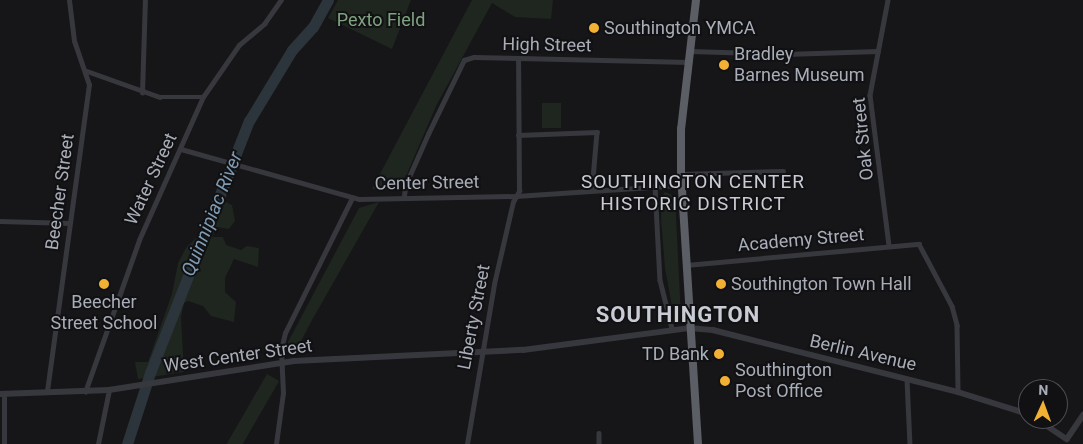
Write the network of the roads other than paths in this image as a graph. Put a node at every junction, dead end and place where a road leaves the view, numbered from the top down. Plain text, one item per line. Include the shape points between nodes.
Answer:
1 (69, 0) edge
2 (145, 0) edge
3 (281, 0) edge
4 (696, 0) edge
5 (888, 0) edge
6 (690, 51) junction
7 (878, 51) junction
8 (518, 59) junction
9 (689, 62) junction
10 (87, 71) junction
11 (142, 93) junction
12 (203, 97) junction
13 (518, 135) junction
14 (181, 149) junction
15 (783, 171) dead end
16 (681, 174) junction
17 (681, 185) junction
18 (655, 186) junction
19 (592, 190) junction
20 (404, 196) junction
21 (516, 196) junction
22 (352, 198) junction
23 (0, 221) edge
24 (69, 223) junction
25 (889, 246) junction
26 (686, 265) junction
27 (672, 328) junction
28 (689, 328) junction
29 (480, 352) junction
30 (282, 362) junction
31 (907, 379) junction
32 (108, 390) junction
33 (47, 391) junction
34 (85, 392) junction
35 (958, 392) junction
36 (2, 394) edge
37 (1018, 411) edge
38 (1083, 415) edge
39 (1052, 429) edge
40 (599, 433) dead end
41 (1069, 441) edge
42 (4, 444) edge
43 (98, 444) edge
44 (276, 444) edge
45 (467, 444) edge
46 (600, 444) edge
47 (698, 444) edge
48 (910, 444) edge

1 - 10 street, Beecher Street via 74,41
2 - 11 street
3 - 12 street, Water Street via 264,24 240,45
4 - 6 highway
5 - 7 street, Oak Street
6 - 7 street via 785,54
6 - 9 highway
7 - 25 street, Oak Street via 870,95
8 - 9 street, High Street
8 - 13 street, Liberty Street
8 - 20 street, High Street via 474,57 464,60 405,186
9 - 16 highway via 681,129
10 - 11 street
10 - 24 street, Beecher Street via 89,85
11 - 12 street via 160,97
12 - 14 street, Water Street
13 - 19 street via 597,132
13 - 21 street, Liberty Street via 519,191
14 - 22 street, Center Street
14 - 34 street, Water Street via 139,240
15 - 16 street
16 - 17 highway
17 - 18 street, Center Street
17 - 26 highway
18 - 19 street, Center Street
18 - 27 street via 660,280
19 - 21 street, Center Street
20 - 21 street, Center Street
20 - 22 street, Center Street
21 - 29 street, Liberty Street
22 - 30 street via 284,333
23 - 24 street
24 - 33 street, Beecher Street
25 - 26 street, Academy Street
25 - 35 street, Academy Street via 919,244 952,306 957,325
26 - 28 highway
27 - 28 street, Berlin Avenue
27 - 29 street, West Center Street via 548,347
28 - 31 street, Berlin Avenue via 713,330
28 - 47 highway
29 - 30 street, West Center Street
29 - 45 street, Liberty Street
30 - 32 street, West Center Street
30 - 44 street via 283,393
31 - 35 street, Berlin Avenue
31 - 48 street
32 - 34 street, West Center Street
32 - 43 street
33 - 34 street, West Center Street
33 - 36 street, West Center Street
35 - 37 street, Berlin Avenue
36 - 42 street
38 - 41 street
39 - 41 street
40 - 46 street

